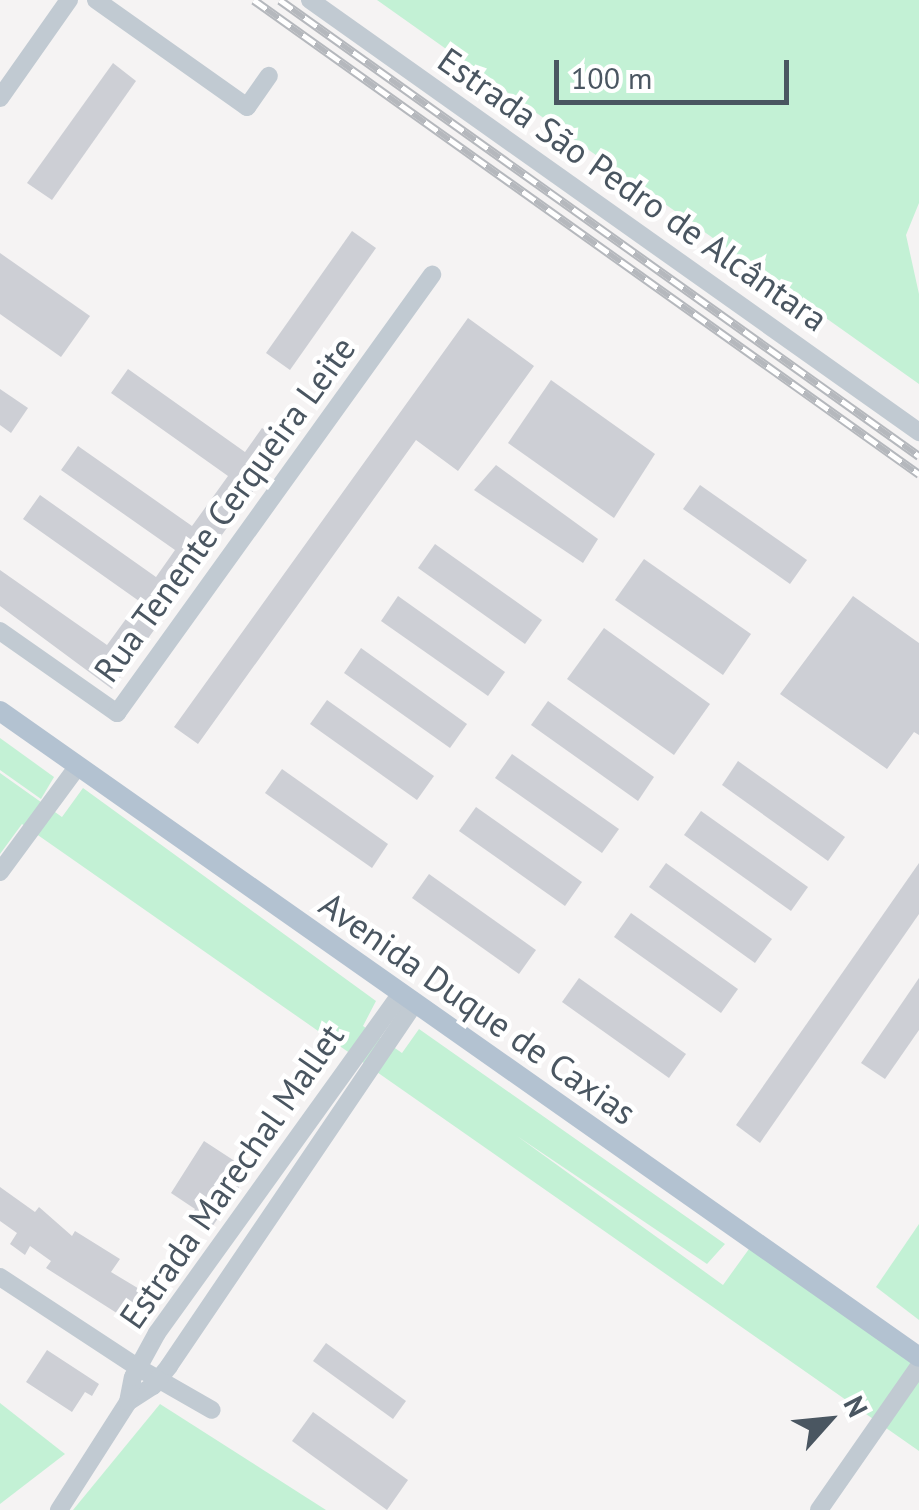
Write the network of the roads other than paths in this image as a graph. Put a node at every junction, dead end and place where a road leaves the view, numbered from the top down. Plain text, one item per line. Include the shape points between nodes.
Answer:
1 (69, 0) edge
2 (96, 0) edge
3 (310, 0) edge
4 (268, 76) dead end
5 (0, 98) edge
6 (432, 275) dead end
7 (919, 432) edge
8 (0, 631) edge
9 (0, 711) edge
10 (78, 766) junction
11 (0, 872) edge
12 (408, 998) junction
13 (250, 1204) junction
14 (269, 1219) junction
15 (0, 1277) edge
16 (919, 1357) edge
17 (919, 1366) edge
18 (137, 1367) junction
19 (158, 1380) junction
20 (128, 1402) junction
21 (212, 1410) dead end
22 (59, 1510) edge
23 (819, 1510) edge

1 - 5 street
2 - 4 street via 248,106
3 - 7 street, Estrada São Pedro de Alcântara
6 - 8 street, Rua Tenente Cerqueira Leite via 117,713
9 - 10 main road, Avenida Duque de Caxias
10 - 11 street
10 - 12 main road, Avenida Duque de Caxias
12 - 13 street, Estrada Marechal Mallet
12 - 14 street, Estrada Marechal Mallet
12 - 16 main road, Avenida Duque de Caxias
13 - 14 street
13 - 18 street, Estrada Marechal Mallet
14 - 19 street, Estrada Marechal Mallet
15 - 18 street
17 - 23 street
18 - 19 street
18 - 20 street, Estrada Marechal Mallet
19 - 20 street, Estrada Marechal Mallet
19 - 21 street
20 - 22 street, Estrada Marechal Mallet

